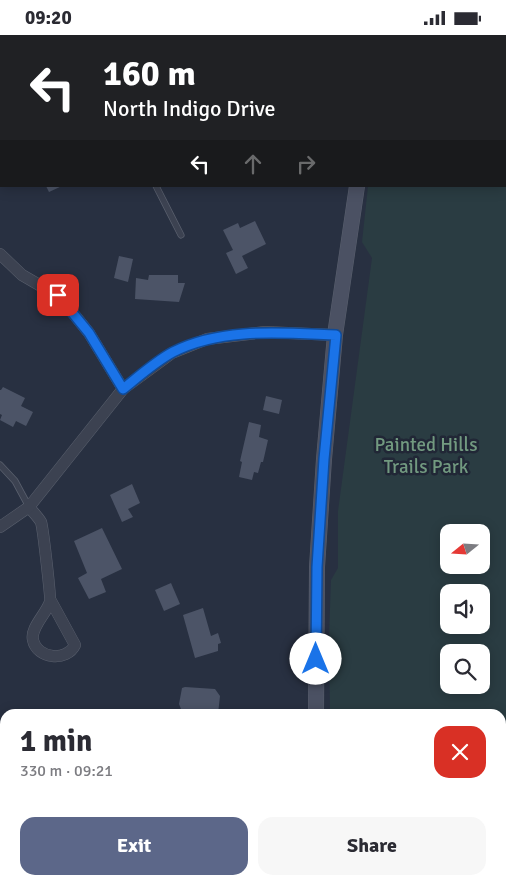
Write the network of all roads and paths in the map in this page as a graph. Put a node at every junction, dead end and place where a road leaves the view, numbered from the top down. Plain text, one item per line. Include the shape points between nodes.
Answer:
1 (157, 187) edge
2 (357, 187) edge
3 (181, 235) dead end
4 (0, 254) edge
5 (336, 335) junction
6 (123, 389) junction
7 (0, 465) edge
8 (29, 507) junction
9 (0, 527) edge
10 (51, 601) junction
11 (316, 709) edge

1 - 3 lane
2 - 5 main road
4 - 6 street via 22,275 60,297 89,333
5 - 6 street via 265,332 206,339 172,353
5 - 11 main road via 317,567
6 - 8 street
7 - 8 lane via 15,481
8 - 9 street
8 - 10 street via 41,523
10 - 10 street via 33,640 39,651 53,657 65,654 75,645

